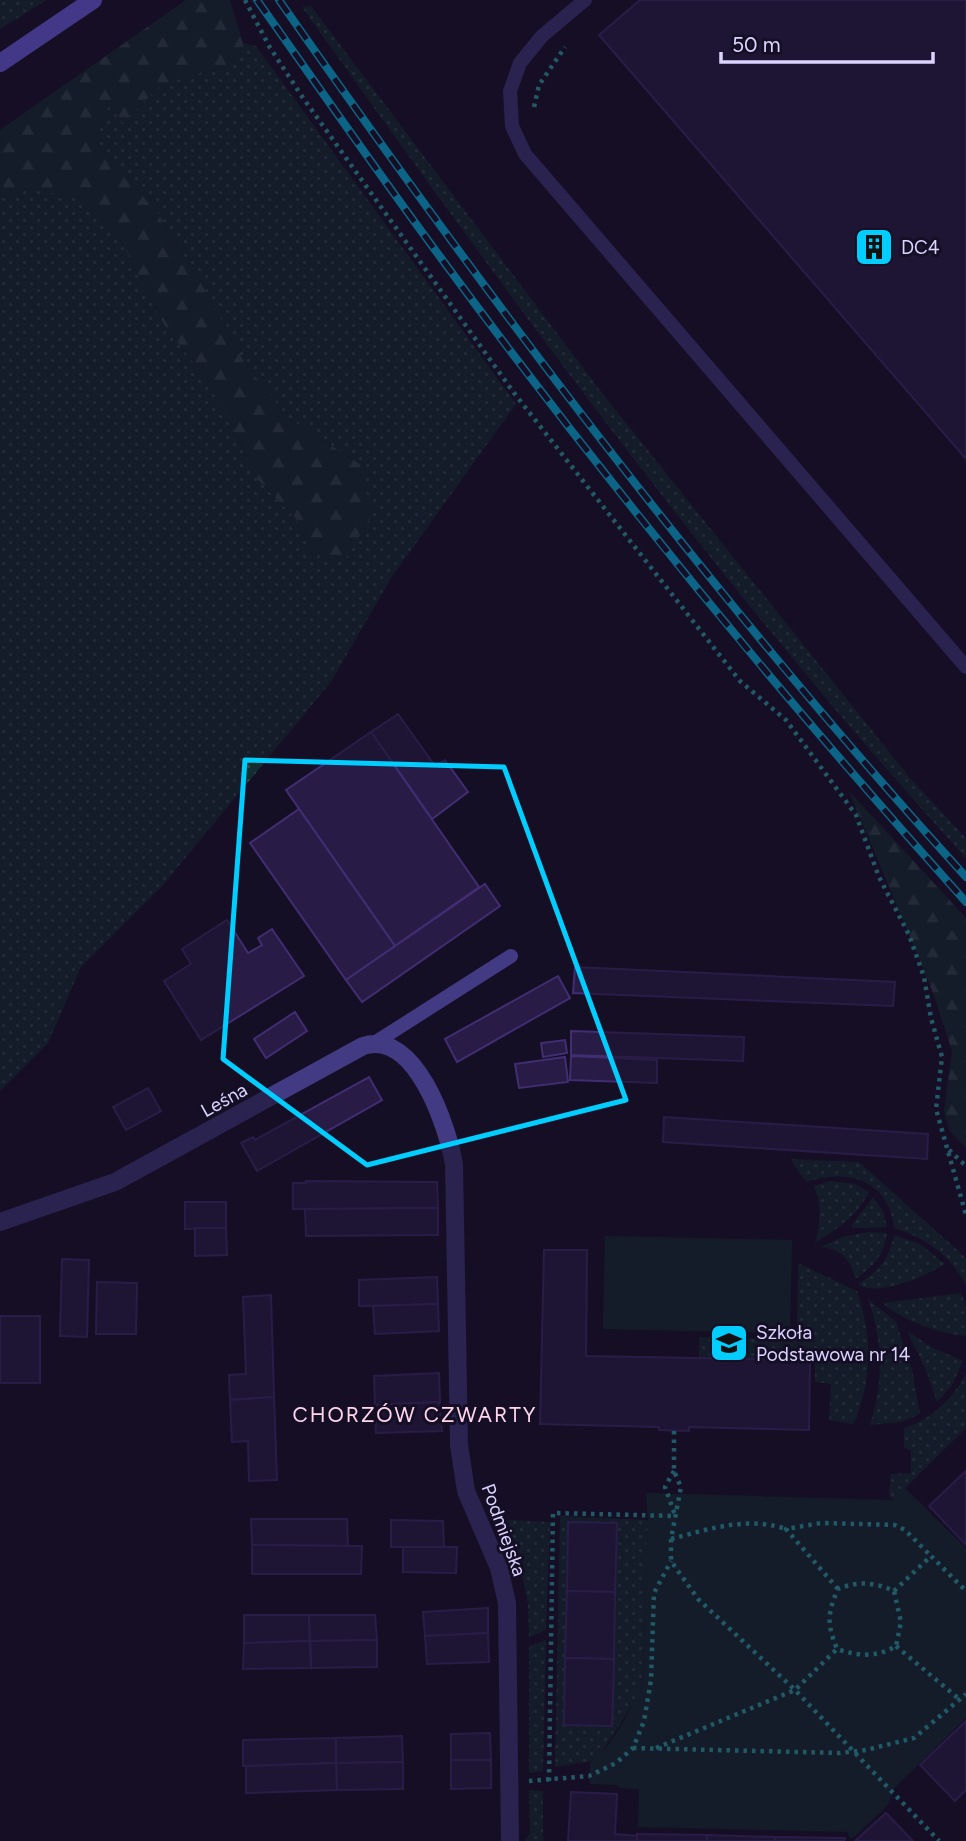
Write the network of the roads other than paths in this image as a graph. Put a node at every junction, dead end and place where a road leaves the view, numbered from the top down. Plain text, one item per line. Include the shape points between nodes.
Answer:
1 (93, 0) edge
2 (584, 0) edge
3 (0, 63) edge
4 (966, 667) edge
5 (511, 956) dead end
6 (376, 1042) junction
7 (0, 1222) edge
8 (510, 1841) edge

1 - 3 street
2 - 4 lane via 542,36 520,63 510,91 512,126 525,154
5 - 6 lane
6 - 7 street, Leśna via 115,1182
6 - 8 street, Podmiejska via 392,1046 421,1077 448,1134 454,1164 461,1469 499,1568 507,1603

